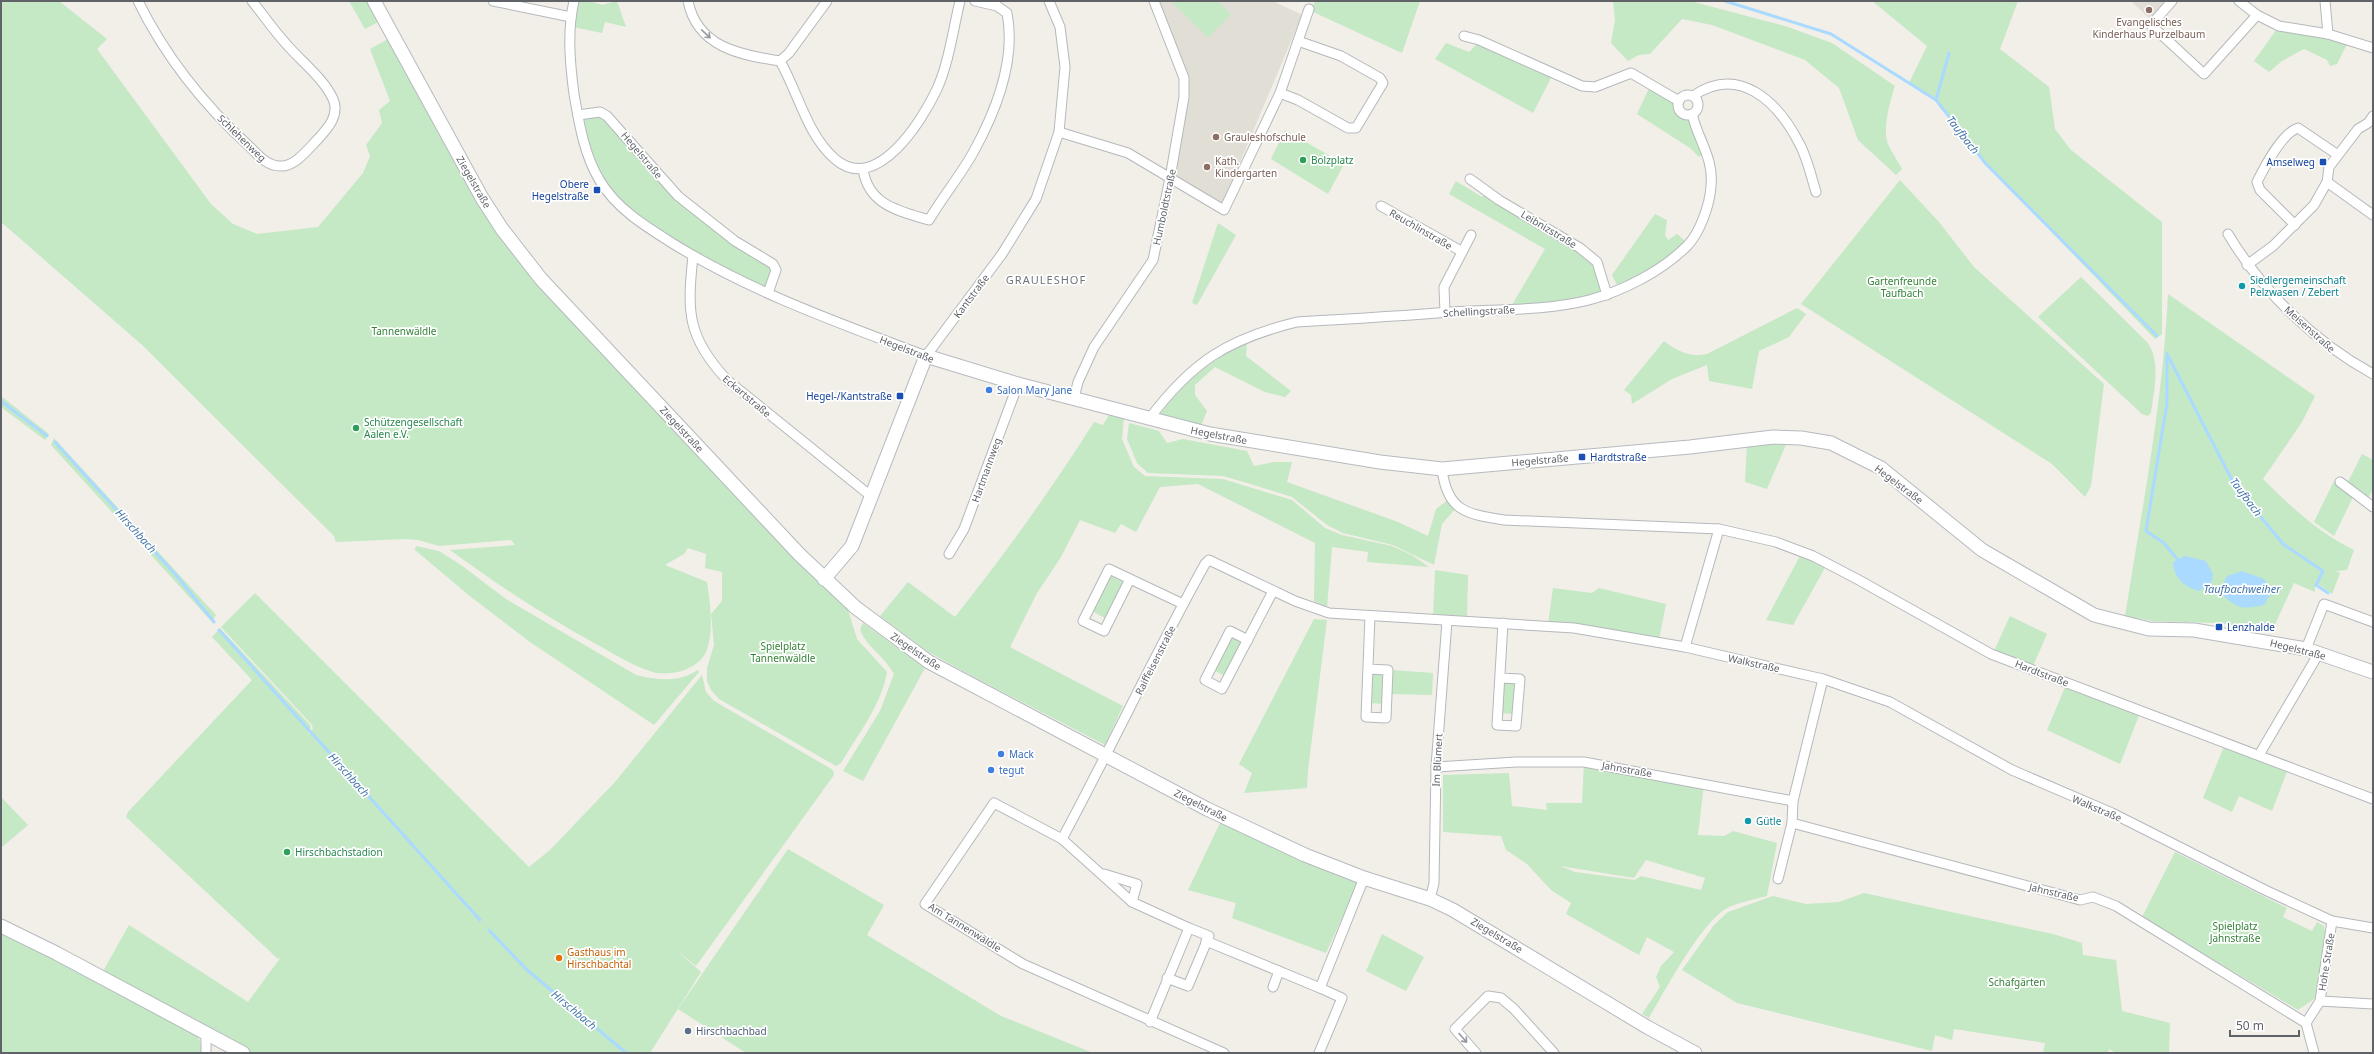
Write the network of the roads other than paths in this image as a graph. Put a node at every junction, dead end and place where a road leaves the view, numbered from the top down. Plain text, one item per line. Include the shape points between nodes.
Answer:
1 (138, 1) edge
2 (252, 1) edge
3 (374, 1) edge
4 (493, 1) edge
5 (574, 1) edge
6 (688, 1) edge
7 (827, 1) edge
8 (960, 1) edge
9 (975, 1) edge
10 (1049, 1) edge
11 (1154, 1) edge
12 (2172, 1) edge
13 (2239, 1) edge
14 (2325, 1) edge
15 (1309, 9) dead end
16 (2256, 15) junction
17 (571, 17) junction
18 (2328, 34) junction
19 (1464, 36) dead end
20 (1298, 41) junction
21 (2373, 48) edge
22 (780, 61) junction
23 (1280, 92) junction
24 (1693, 96) junction
25 (1679, 101) junction
26 (1692, 114) junction
27 (578, 115) junction
28 (2373, 116) edge
29 (1059, 132) junction
30 (2338, 155) junction
31 (863, 169) junction
32 (1170, 178) junction
33 (1470, 179) dead end
34 (2327, 182) junction
35 (1816, 192) dead end
36 (1381, 206) dead end
37 (2373, 215) edge
38 (2295, 225) junction
39 (2228, 234) dead end
40 (1471, 235) dead end
41 (1461, 251) junction
42 (693, 256) junction
43 (2246, 264) junction
44 (768, 293) junction
45 (1607, 295) junction
46 (1445, 313) junction
47 (926, 356) junction
48 (2373, 374) edge
49 (1018, 384) junction
50 (1074, 398) junction
51 (1149, 419) junction
52 (1442, 468) junction
53 (2340, 482) dead end
54 (872, 497) junction
55 (2373, 507) edge
56 (1719, 529) junction
57 (949, 554) dead end
58 (824, 579) junction
59 (1130, 579) junction
60 (1274, 591) junction
61 (1183, 604) junction
62 (1370, 616) junction
63 (1447, 621) junction
64 (2373, 622) edge
65 (1503, 623) junction
66 (1248, 640) junction
67 (1685, 648) junction
68 (2312, 651) junction
69 (1368, 669) junction
70 (2373, 672) edge
71 (1500, 678) junction
72 (1823, 679) junction
73 (2259, 755) junction
74 (1107, 756) junction
75 (1436, 767) junction
76 (2373, 799) edge
77 (1793, 801) junction
78 (1792, 823) junction
79 (1062, 839) junction
80 (1100, 873) junction
81 (1364, 878) junction
82 (1778, 879) dead end
83 (1430, 899) junction
84 (1132, 902) junction
85 (2332, 921) junction
86 (1, 926) edge
87 (1189, 928) junction
88 (2373, 928) edge
89 (1206, 942) junction
90 (1279, 971) junction
91 (1167, 978) junction
92 (1273, 987) dead end
93 (1320, 988) junction
94 (2320, 1001) junction
95 (2373, 1004) edge
96 (1150, 1022) junction
97 (2306, 1023) junction
98 (206, 1034) junction
99 (1687, 1052) edge
100 (206, 1053) edge
101 (243, 1053) edge
102 (1224, 1053) edge
103 (1319, 1053) edge
104 (1476, 1053) edge
105 (1554, 1053) edge
106 (2314, 1053) edge

1 - 2 street, Schlehenweg via 188,79 226,126 267,163 280,166 298,160 329,128 335,113 333,100 326,88
3 - 58 street, Ziegelstraße via 478,191 502,229 541,279
4 - 17 street
5 - 17 street, Hegelstraße
6 -> 22 street via 690,15 705,35 728,49
7 - 22 street via 789,53
8 - 31 street via 947,59 937,88 919,122 897,149 876,165
9 - 31 street via 997,6 1007,13 1007,53 1002,86 974,151 929,220 898,211 878,199 865,182
10 - 29 street, Kantstraße via 1060,27 1066,67
11 - 32 street, Humboldtstraße via 1184,78 1184,97
12 - 16 street via 2151,25 2204,74
13 - 16 street
14 - 18 street
15 - 20 street
16 - 18 street via 2279,26
17 - 27 street, Hegelstraße via 573,84
18 - 21 street
19 - 25 street via 1479,40 1582,86 1596,87 1631,73
20 - 23 street
20 - 23 street via 1341,56 1380,78 1382,83 1356,128 1348,128
22 - 31 street via 822,144 835,160 851,168
23 - 32 street via 1224,210
24 - 25 street via 1687,95
24 - 26 street, Schellingstraße via 1698,105
24 - 35 street via 1716,84 1741,85 1763,97 1785,118 1800,144
25 - 26 street via 1678,107 1682,113
26 - 45 street, Schellingstraße via 1710,159 1712,185 1706,212 1688,246 1660,268
27 - 42 street, Hegelstraße via 585,147 599,180 619,205 642,224
27 - 44 street, Hegelstraße via 600,112 607,116 678,196 734,241 773,264 776,270
28 - 30 street via 2368,123 2358,129
29 - 32 street via 1128,153
29 - 47 street, Kantstraße via 1036,199 1002,254
30 - 34 street via 2329,167
30 - 38 street via 2298,128 2288,133 2263,171 2257,182 2260,190
32 - 50 street, Humboldtstraße via 1153,260 1094,347 1078,382
33 - 45 street, Leibnizstraße via 1499,200 1580,248 1597,262
34 - 37 street
34 - 38 street via 2314,204
36 - 41 street, Reuchlinstraße
38 - 43 street via 2273,246
39 - 43 street, Meisenstraße
40 - 41 street, Reuchlinstraße
41 - 46 street, Reuchlinstraße via 1444,287
42 - 44 street, Hegelstraße
42 - 54 street, Eckartstraße via 689,299 692,319 710,362 727,380
43 - 48 street, Meisenstraße via 2292,314 2326,344 2342,357
44 - 47 street, Hegelstraße
45 - 46 street, Schellingstraße via 1521,309
46 - 51 street, Schellingstraße via 1297,322 1250,335 1221,350 1190,373 1167,395
47 - 49 street, Hegelstraße
47 - 54 street, Kantstraße
49 - 50 street, Hegelstraße
49 - 57 street, Hartmannweg via 964,529
50 - 51 street, Hegelstraße
51 - 52 street, Hegelstraße via 1210,434 1380,462
52 - 56 street, Hardtstraße via 1444,487 1450,499 1464,510 1483,517
52 - 68 street, Hegelstraße via 1690,448 1774,437 1831,443 1881,468 1982,550 2094,615 2149,630 2194,630
53 - 55 street
54 - 58 street, Kantstraße via 852,546
56 - 67 street
56 - 73 street, Hardtstraße via 1776,542 1813,556 1991,654
58 - 74 street, Ziegelstraße via 855,607 929,662
59 - 59 street via 1104,631 1083,621 1109,569
59 - 61 street
60 - 61 street, Raiffeisenstraße via 1209,560
60 - 62 street via 1329,613
60 - 66 street
61 - 74 street, Raiffeisenstraße
62 - 63 street
62 - 69 street
63 - 65 street
63 - 75 street, Im Blümert
64 - 68 street via 2324,604
65 - 67 street, Walkstraße via 1557,626
65 - 71 street
66 - 66 street via 1230,631 1205,680 1222,689
67 - 72 street, Walkstraße
68 - 70 street, Hegelstraße
68 - 73 street
69 - 69 street via 1366,717 1386,718 1388,670
71 - 71 street via 1520,679 1516,726 1497,725
72 - 77 street
72 - 85 street, Walkstraße via 1890,702 2012,770 2112,813
73 - 76 street, Hardtstraße
74 - 79 street
74 - 81 street, Ziegelstraße via 1263,836
75 - 77 street, Jahnstraße via 1516,762 1584,762
75 - 83 street, Im Blümert via 1434,883
77 - 78 street
78 - 82 street
78 - 97 street, Jahnstraße via 2080,900 2093,897 2099,899 2139,918
79 - 80 street
79 - 96 street, Am Tannenwäldle via 994,804 925,904 1023,964
80 - 84 street
80 - 84 street via 1137,884
81 - 83 street, Ziegelstraße
81 - 93 street
83 - 99 street, Ziegelstraße via 1501,937
84 - 87 street
85 - 88 street, Walkstraße
85 - 94 street, Hohe Straße
86 - 98 street
87 - 89 street via 1209,936
87 - 91 street
89 - 90 street
89 - 91 street via 1188,986
90 - 92 street
90 - 93 street
91 - 96 street
93 - 103 street via 1342,998
94 - 95 street
94 - 97 street, Hohe Straße
96 - 102 street, Am Tannenwäldle
97 - 106 street
98 - 100 street
98 - 101 street
105 -> 104 street via 1514,1009 1501,998 1488,996 1455,1028

